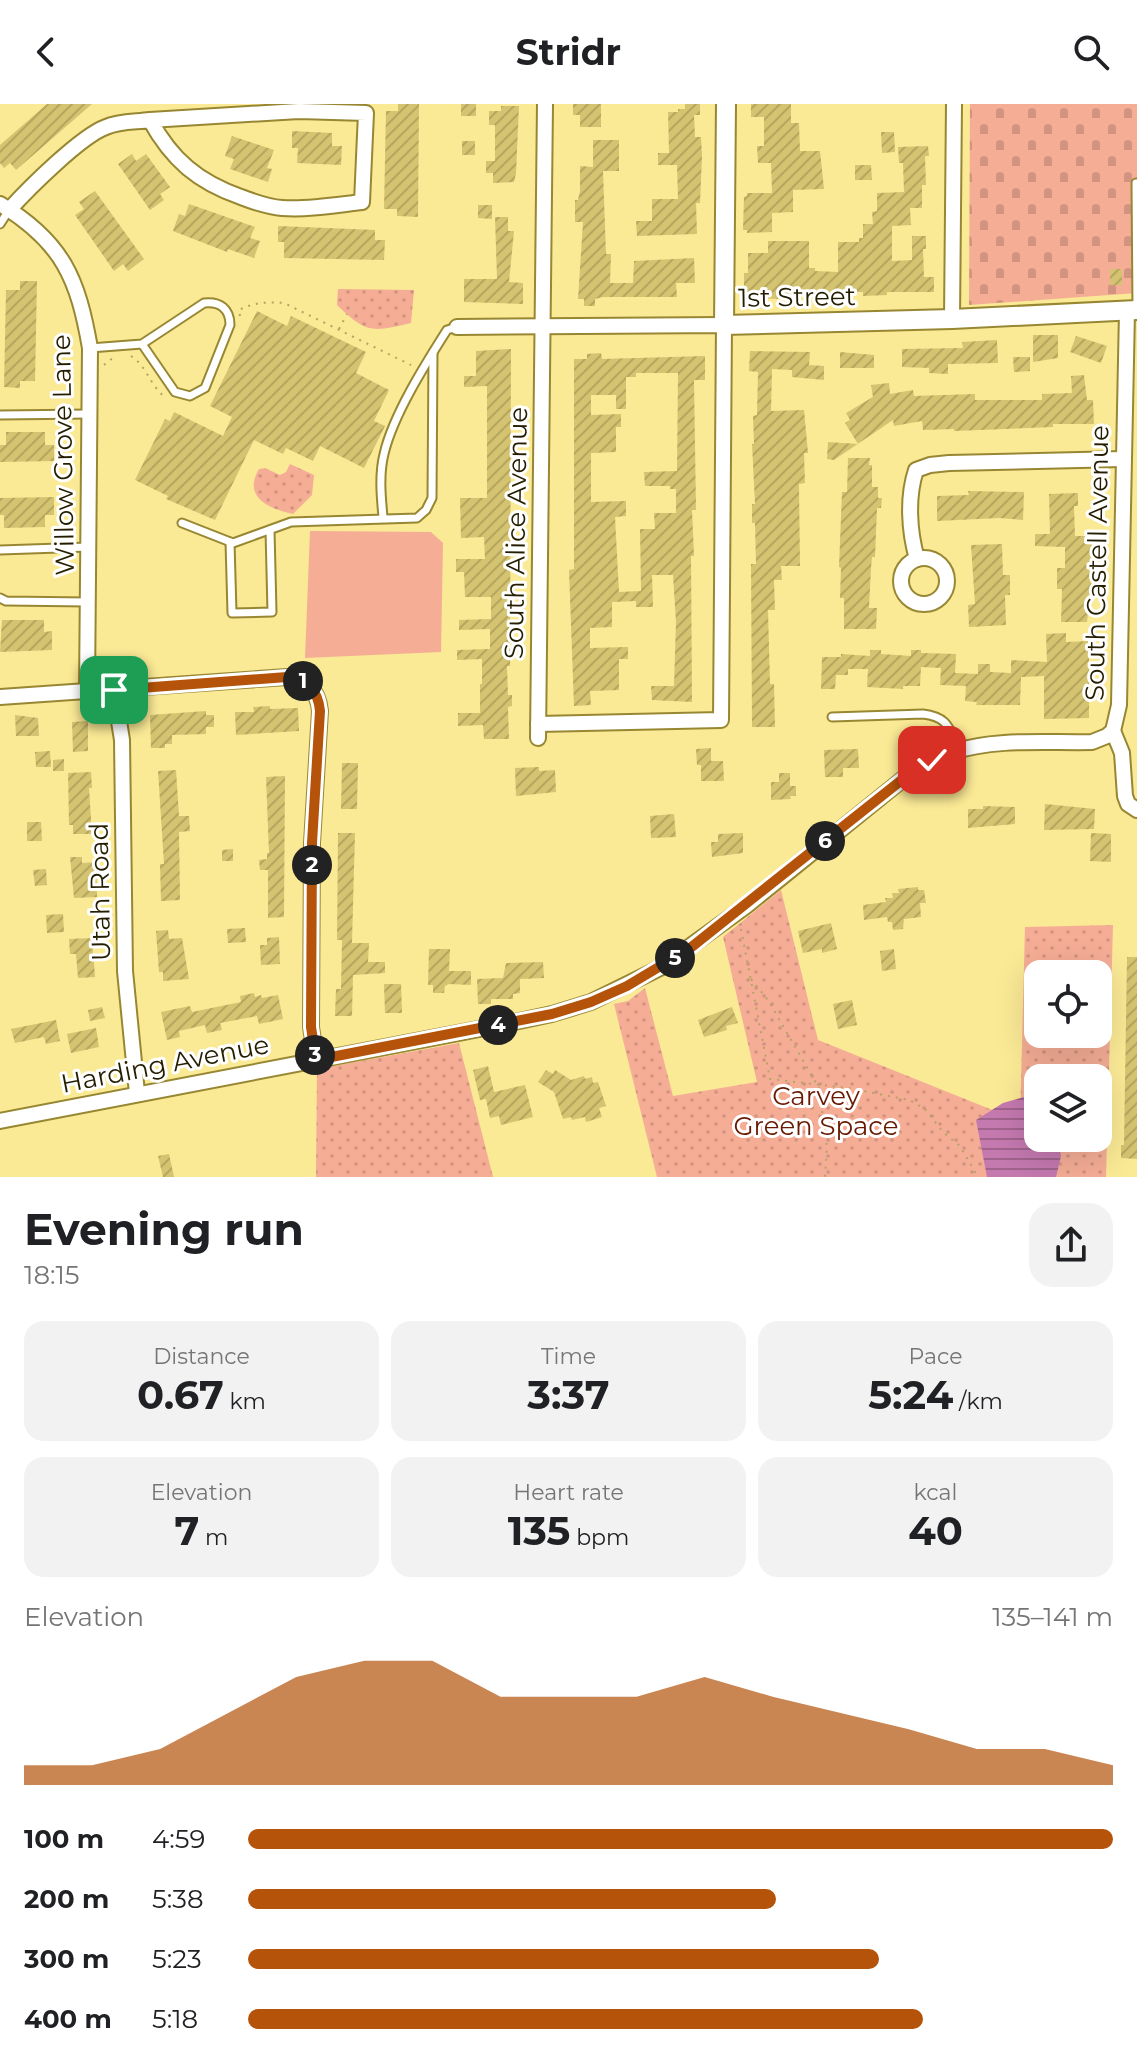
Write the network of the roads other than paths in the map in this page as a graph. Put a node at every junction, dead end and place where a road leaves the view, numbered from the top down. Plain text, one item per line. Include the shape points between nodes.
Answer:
1 (545, 104) edge
2 (726, 104) edge
3 (954, 104) edge
4 (150, 120) junction
5 (1136, 183) edge
6 (5, 207) edge
7 (0, 224) edge
8 (1133, 311) edge
9 (952, 319) junction
10 (724, 325) junction
11 (457, 327) joint
12 (542, 328) junction
13 (142, 344) junction
14 (90, 348) junction
15 (433, 353) junction
16 (90, 414) junction
17 (0, 415) edge
18 (1123, 459) junction
19 (1130, 480) edge
20 (383, 517) junction
21 (182, 523) dead end
22 (270, 530) junction
23 (230, 542) junction
24 (89, 547) junction
25 (0, 550) edge
26 (917, 559) dead end
27 (0, 598) edge
28 (88, 602) junction
29 (1120, 644) junction
30 (1137, 644) edge
31 (87, 690) junction
32 (114, 690) junction
33 (0, 697) edge
34 (832, 717) dead end
35 (1113, 731) junction
36 (960, 750) junction
37 (1135, 809) edge
38 (316, 1060) junction
39 (137, 1093) junction
40 (0, 1121) edge

1 - 12 street, South Alice Avenue
2 - 10 street
3 - 9 street
4 - 4 street via 299,111 366,113 362,202 286,209 230,194 192,174
4 - 6 street via 108,125 93,133
5 - 8 lane
6 - 7 lane
6 - 14 street, Willow Grove Lane via 41,234 59,256 82,303
8 - 9 street, 1st Street
8 - 18 street, South Castell Avenue
9 - 10 street, 1st Street
10 - 12 street, 1st Street
10 - 12 street, South Alice Avenue via 721,720 538,731
11 - 12 street, 1st Street
11 - 15 lane via 447,330
13 - 13 lane via 204,303 224,307 230,315 205,388 190,396 175,392
13 - 14 lane
14 - 16 street, Willow Grove Lane
15 - 20 lane via 384,454
15 - 20 lane via 432,498 417,518
16 - 17 lane
16 - 24 street, Willow Grove Lane
18 - 19 street, South Castell Avenue
18 - 26 street via 949,463 916,470 911,537
19 - 29 street, South Castell Avenue
20 - 22 lane via 291,522
21 - 23 lane
22 - 23 lane
22 - 23 lane via 272,612 232,613
24 - 25 lane
24 - 28 street, Willow Grove Lane
27 - 28 lane
28 - 31 street, Willow Grove Lane
29 - 30 street
29 - 35 street, South Castell Avenue
31 - 32 street
31 - 33 street
32 - 38 street via 287,677 303,680 315,691 320,711 312,843 311,1027
32 - 39 street, Utah Road via 122,740 125,971
34 - 36 lane via 938,716
35 - 36 street, Harding Avenue via 1092,742
35 - 37 street, South Castell Avenue via 1122,753 1125,796
36 - 38 street, Harding Avenue via 908,775 660,968 591,1002
38 - 39 street, Harding Avenue
39 - 40 street, Harding Avenue

